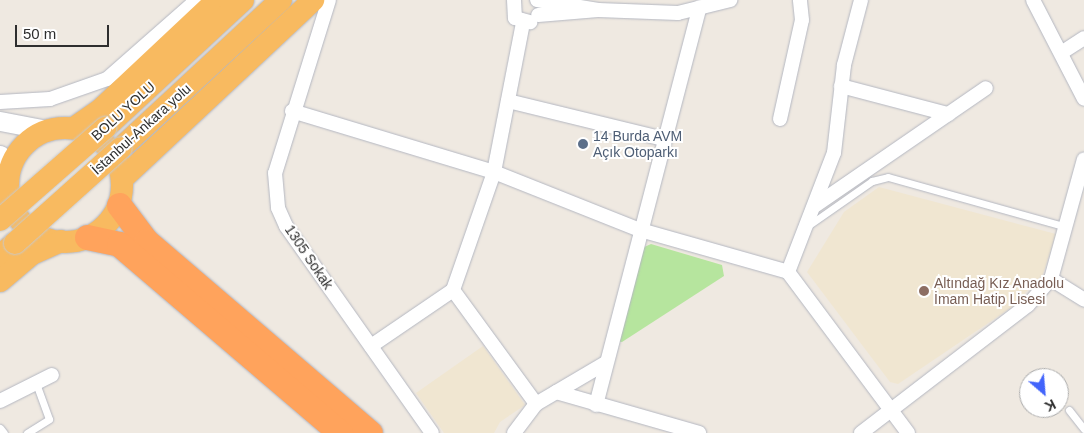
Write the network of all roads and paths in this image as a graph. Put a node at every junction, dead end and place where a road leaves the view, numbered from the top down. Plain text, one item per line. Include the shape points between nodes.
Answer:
1 (198, 0) edge
2 (217, 0) edge
3 (243, 0) edge
4 (281, 0) edge
5 (313, 0) edge
6 (329, 0) edge
7 (537, 0) edge
8 (730, 0) edge
9 (800, 0) edge
10 (861, 0) edge
11 (1033, 0) edge
12 (509, 3) edge
13 (700, 7) junction
14 (598, 10) junction
15 (538, 16) junction
16 (523, 23) junction
17 (1084, 38) edge
18 (1061, 53) junction
19 (842, 86) junction
20 (986, 88) dead end
21 (1084, 99) edge
22 (508, 101) junction
23 (0, 102) edge
24 (292, 111) junction
25 (948, 114) junction
26 (780, 119) dead end
27 (0, 121) edge
28 (74, 128) junction
29 (48, 130) junction
30 (664, 139) junction
31 (1084, 159) edge
32 (494, 172) junction
33 (4, 176) edge
34 (122, 180) junction
35 (119, 204) junction
36 (816, 205) junction
37 (0, 220) edge
38 (808, 225) junction
39 (1067, 227) junction
40 (640, 230) junction
41 (87, 237) junction
42 (61, 241) junction
43 (7, 249) edge
44 (788, 272) junction
45 (1051, 279) junction
46 (0, 281) edge
47 (453, 290) junction
48 (1084, 300) edge
49 (371, 346) junction
50 (604, 364) junction
51 (52, 375) dead end
52 (36, 383) junction
53 (556, 392) junction
54 (0, 401) edge
55 (536, 404) junction
56 (596, 405) junction
57 (892, 409) junction
58 (1069, 410) dead end
59 (0, 428) edge
60 (1084, 428) edge
61 (4, 433) edge
62 (27, 433) edge
63 (340, 433) edge
64 (370, 433) edge
65 (432, 433) edge
66 (514, 433) edge
67 (698, 433) edge
68 (861, 433) edge
69 (908, 433) edge

1 - 23 street via 107,79 57,97
2 - 28 highway
3 - 37 highway, BOLU YOLU, bridge
4 - 43 highway, İstanbul-Ankara yolu, bridge
5 - 34 highway
6 - 24 street, 1305 Sokak
7 - 14 street
7 - 15 street
8 - 13 street
9 - 26 street via 802,20
10 - 19 street
11 - 18 street
12 - 16 street
13 - 14 street via 678,13
13 - 30 street
14 - 15 street
15 - 16 street
16 - 22 street
17 - 18 street
18 - 21 street
19 - 25 street
19 - 36 street via 834,153
20 - 25 street
22 - 30 street
22 - 32 street
24 - 32 street
24 - 49 street, 1305 Sokak via 275,173 278,208 286,226
25 - 36 street
27 - 29 main road
28 - 29 highway
28 - 34 highway via 95,136 112,151
29 - 33 highway via 24,146
30 - 40 street
31 - 39 street
32 - 40 street
32 - 47 street
33 - 42 highway via 10,198 23,223 47,238
34 - 35 highway
35 - 41 highway via 108,222
35 - 64 highway via 146,241
36 - 38 street
38 - 39 lane via 872,181 888,176
38 - 44 street
39 - 45 street
40 - 44 street
40 - 50 street
41 - 42 highway
41 - 63 highway via 118,244
42 - 46 highway via 32,254
44 - 57 street
45 - 48 street
45 - 57 street via 1028,305
47 - 49 street
47 - 55 street
49 - 65 street, 1305 Sokak
50 - 53 street
50 - 56 street
51 - 52 street
52 - 54 street
52 - 62 lane via 50,419
53 - 55 street
53 - 56 street
55 - 66 street
56 - 67 street
57 - 68 street
57 - 69 street
58 - 60 lane
59 - 61 lane

